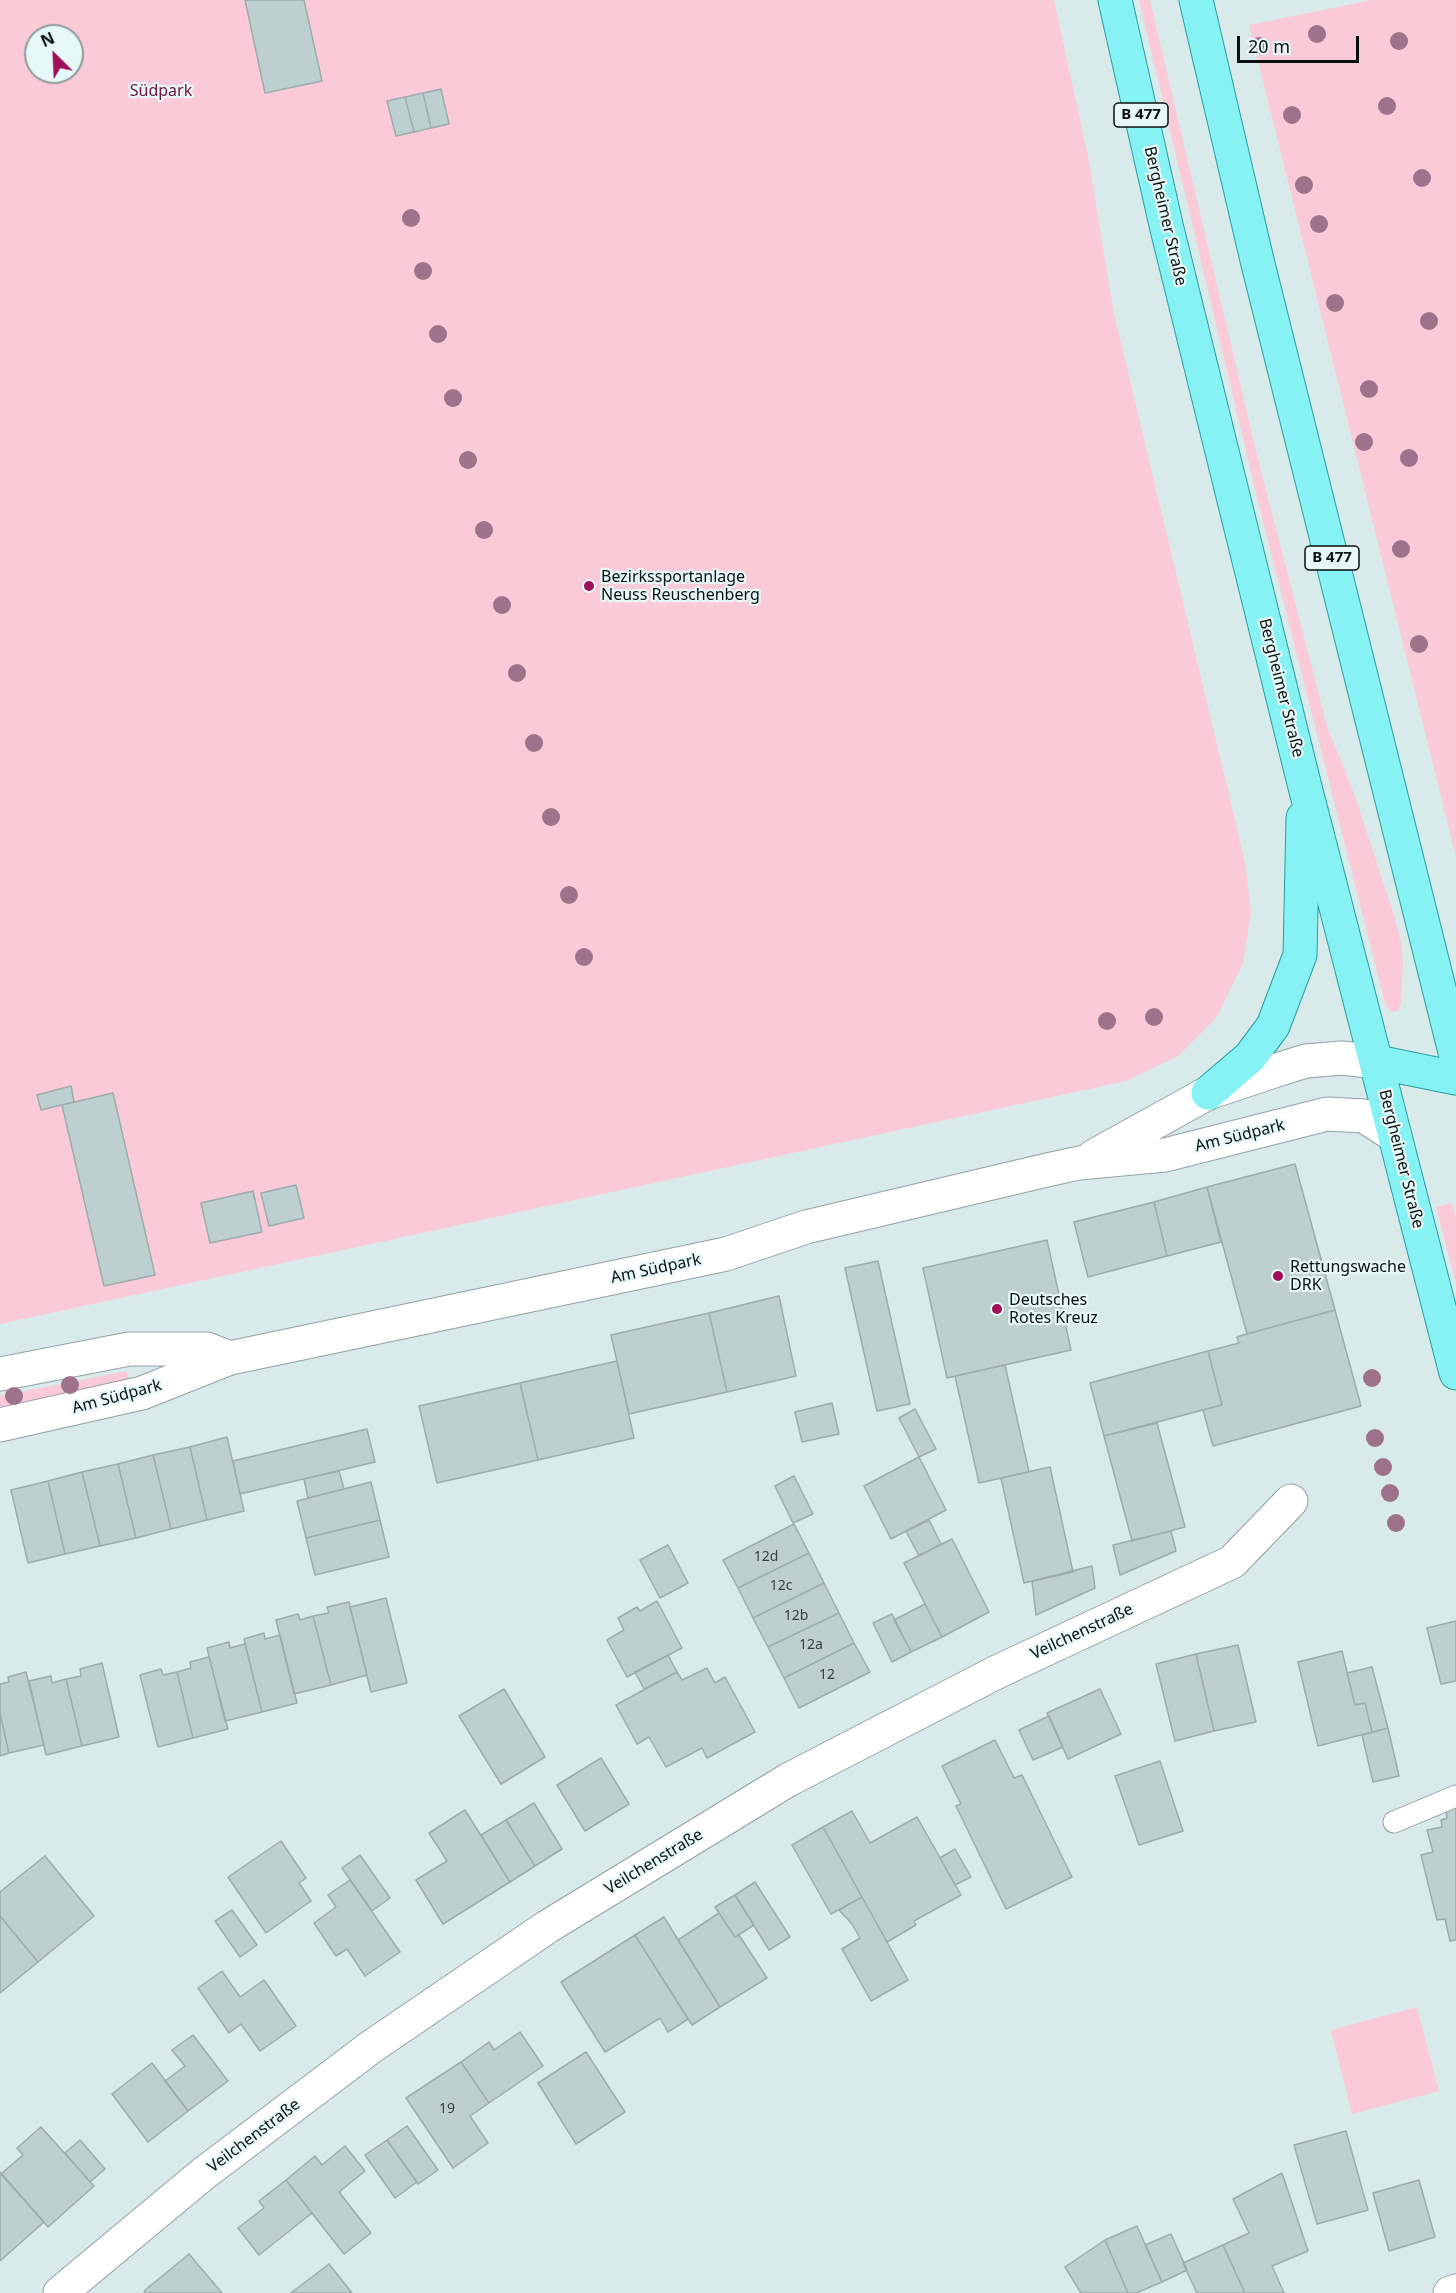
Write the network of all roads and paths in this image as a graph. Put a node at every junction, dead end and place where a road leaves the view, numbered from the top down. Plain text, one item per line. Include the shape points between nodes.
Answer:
1 (1116, 0) edge
2 (1197, 0) edge
3 (1304, 783) junction
4 (1456, 1056) edge
5 (1377, 1062) junction
6 (1456, 1078) edge
7 (1208, 1093) junction
8 (1395, 1136) junction
9 (1079, 1164) junction
10 (230, 1358) junction
11 (1456, 1373) edge
12 (0, 1374) edge
13 (0, 1425) edge
14 (1291, 1502) dead end
15 (1456, 1796) edge
16 (1395, 1822) dead end
17 (1456, 2291) edge
18 (60, 2293) edge
19 (1450, 2293) edge

1 - 3 main road, Bergheimer Straße / B 477 via 1167,229
2 - 4 main road, B 477 via 1257,260
3 - 5 main road, Bergheimer Straße / B 477
3 - 7 main road via 1299,955 1273,1026 1250,1057
5 - 6 main road
5 - 7 street, Am Südpark via 1342,1058 1306,1061
5 - 8 main road, Bergheimer Straße / B 477
7 - 9 street, Am Südpark
8 - 9 street, Am Südpark via 1364,1116 1327,1114 1165,1155
8 - 11 main road, Bergheimer Straße / B 477
9 - 10 street, Am Südpark via 806,1227 726,1254
10 - 12 street, Am Südpark via 207,1349 129,1349
10 - 13 street, Am Südpark via 142,1393
14 - 18 street, Veilchenstraße via 1232,1562 997,1672 788,1780 547,1927 353,2061 203,2174
15 - 16 lane
17 - 19 street

